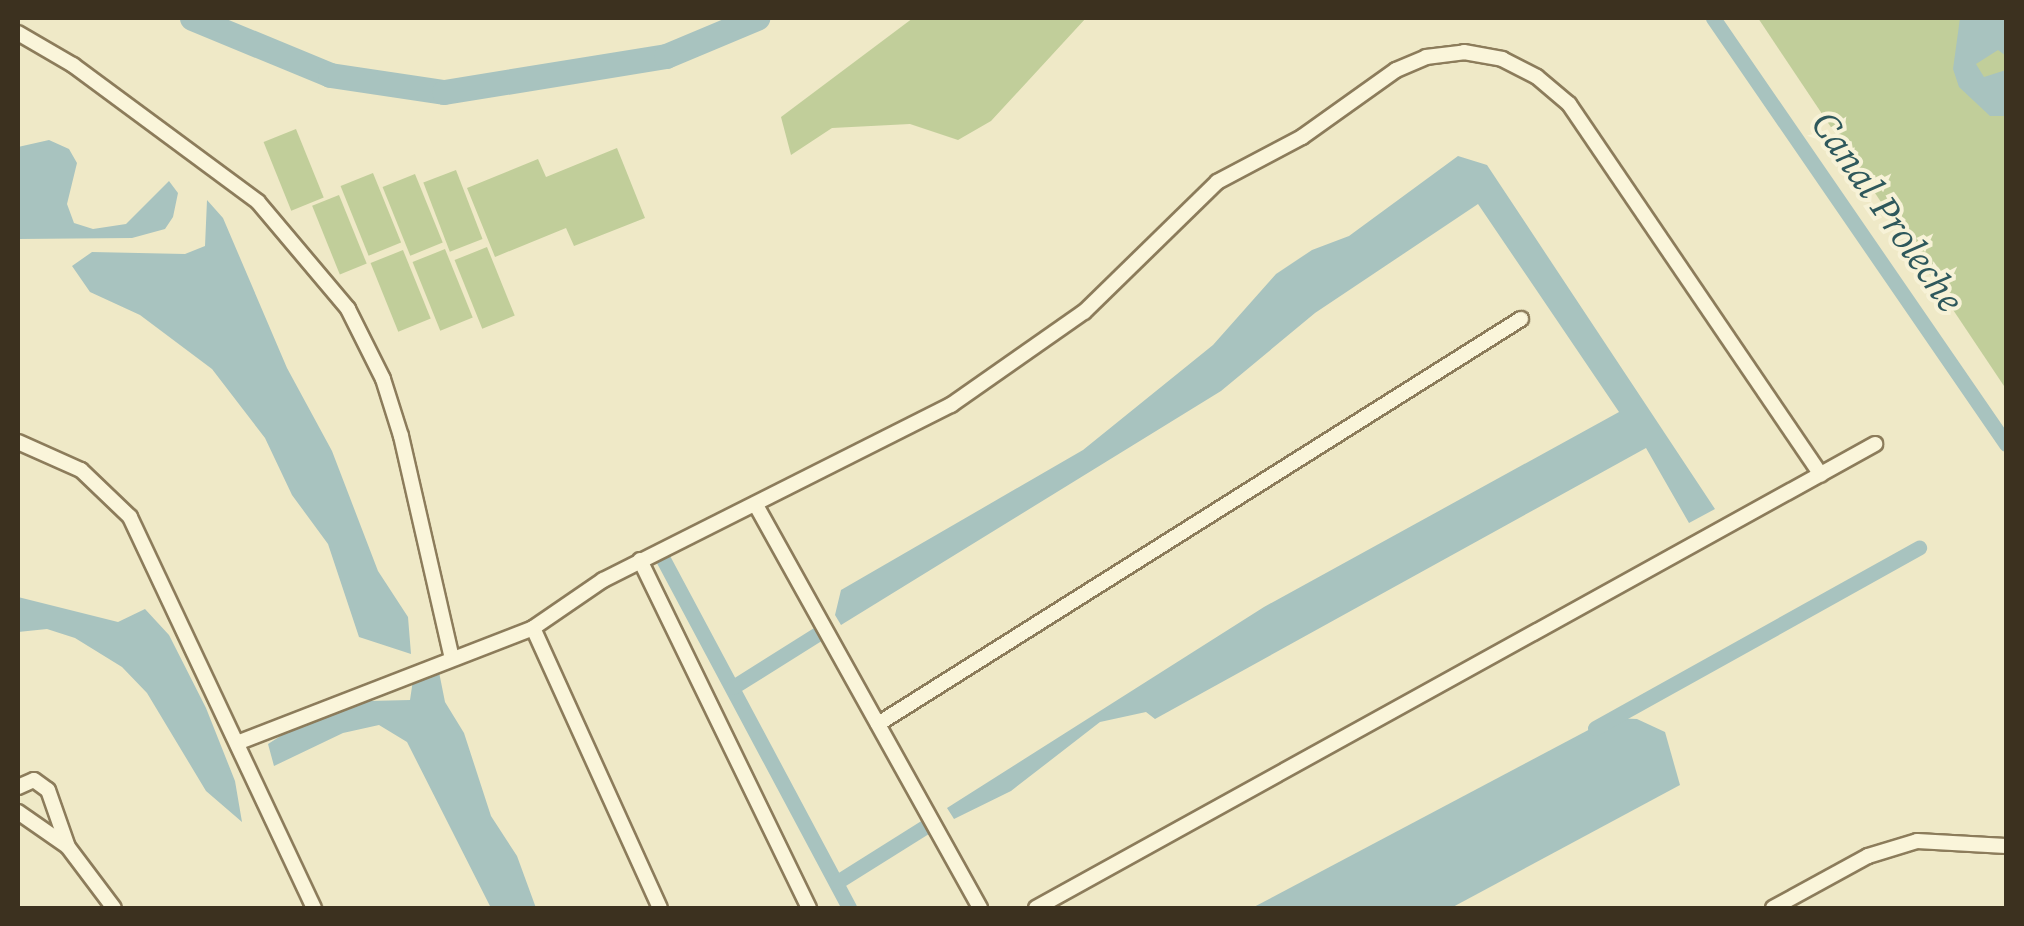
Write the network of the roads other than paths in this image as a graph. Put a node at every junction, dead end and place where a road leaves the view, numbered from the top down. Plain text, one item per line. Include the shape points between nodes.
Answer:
1 (18, 33) edge
2 (1520, 318) dead end
3 (18, 442) edge
4 (1875, 444) dead end
5 (1821, 474) junction
6 (758, 507) junction
7 (640, 560) junction
8 (533, 628) junction
9 (451, 655) junction
10 (878, 724) junction
11 (236, 742) junction
12 (18, 787) edge
13 (18, 812) edge
14 (2006, 846) edge
15 (68, 847) junction
16 (114, 908) edge
17 (314, 908) edge
18 (660, 908) edge
19 (809, 908) edge
20 (980, 908) edge
21 (1036, 908) edge
22 (1773, 908) edge

1 - 9 street via 73,65 258,202 348,308 383,379 401,436
2 - 10 street
3 - 11 street via 81,470 130,517
4 - 5 street
5 - 6 street via 1569,104 1537,76 1502,59 1464,52 1396,70 1302,137 1217,182 1084,312 1013,365
5 - 21 street
6 - 7 street
6 - 10 street
7 - 8 street
7 - 19 street
8 - 9 street
8 - 18 street
9 - 11 street
10 - 20 street
11 - 17 street
12 - 15 street via 34,780 48,790
13 - 15 street
14 - 22 street via 1917,841 1868,856
15 - 16 street

